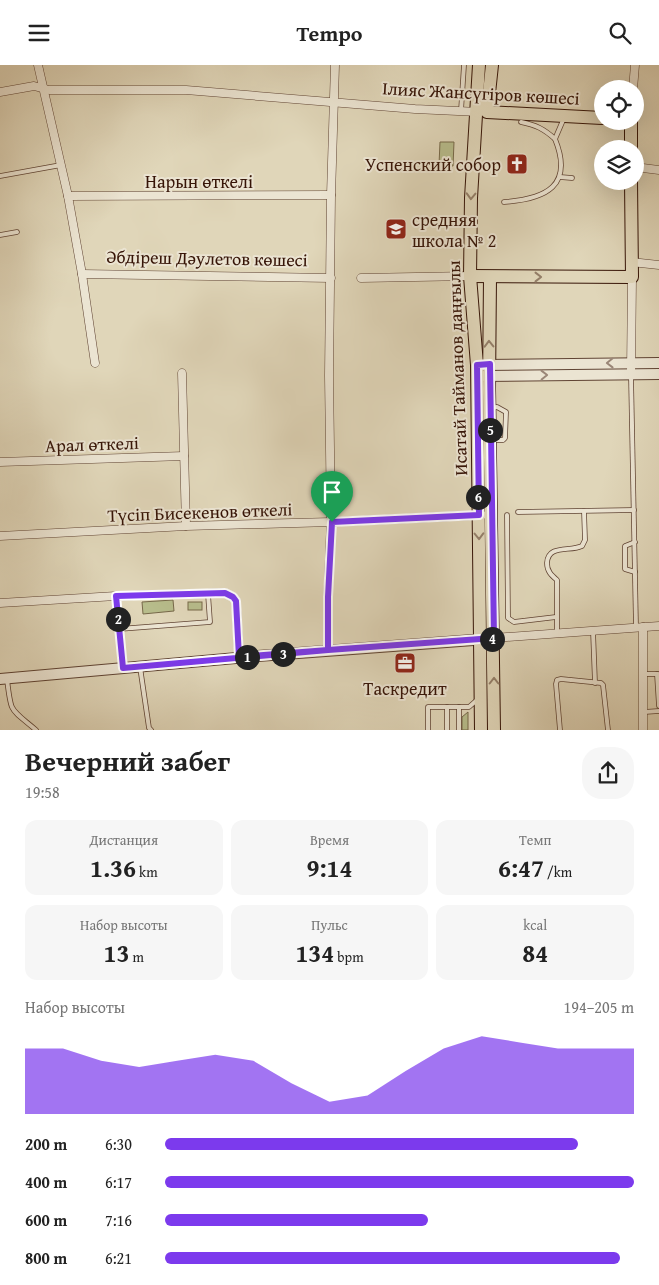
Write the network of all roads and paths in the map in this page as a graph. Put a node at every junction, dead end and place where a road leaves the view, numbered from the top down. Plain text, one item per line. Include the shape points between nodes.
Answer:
1 (38, 65) edge
2 (335, 65) edge
3 (464, 65) edge
4 (479, 65) edge
5 (492, 65) edge
6 (635, 65) edge
7 (634, 80) edge
8 (43, 88) junction
9 (0, 92) edge
10 (333, 101) junction
11 (461, 111) junction
12 (482, 112) junction
13 (565, 116) junction
14 (594, 118) edge
15 (521, 122) dead end
16 (555, 139) junction
17 (61, 165) junction
18 (644, 168) edge
19 (659, 170) edge
20 (0, 176) edge
21 (560, 177) junction
22 (572, 178) dead end
23 (631, 190) edge
24 (331, 195) junction
25 (68, 196) junction
26 (504, 202) dead end
27 (17, 232) dead end
28 (0, 235) edge
29 (631, 262) junction
30 (659, 265) edge
31 (82, 274) junction
32 (470, 276) junction
33 (490, 277) junction
34 (632, 277) junction
35 (331, 278) junction
36 (362, 278) dead end
37 (95, 363) dead end
38 (631, 363) junction
39 (659, 363) edge
40 (484, 370) junction
41 (182, 373) dead end
42 (631, 373) junction
43 (659, 374) edge
44 (184, 457) junction
45 (0, 462) edge
46 (634, 510) junction
47 (584, 511) junction
48 (518, 512) dead end
49 (485, 515) junction
50 (507, 515) dead end
51 (332, 522) junction
52 (186, 526) junction
53 (0, 536) edge
54 (635, 543) junction
55 (493, 559) junction
56 (508, 559) junction
57 (635, 572) junction
58 (208, 594) junction
59 (116, 596) junction
60 (0, 603) edge
61 (556, 617) junction
62 (659, 626) edge
63 (639, 627) junction
64 (119, 629) junction
65 (593, 631) junction
66 (557, 633) junction
67 (494, 638) junction
68 (481, 640) junction
69 (328, 650) junction
70 (239, 657) junction
71 (140, 667) junction
72 (123, 668) junction
73 (643, 674) junction
74 (658, 674) edge
75 (3, 679) edge
76 (596, 683) junction
77 (481, 693) junction
78 (659, 706) edge
79 (447, 707) junction
80 (459, 707) junction
81 (659, 711) edge
82 (643, 712) junction
83 (36, 730) edge
84 (151, 730) edge
85 (428, 730) edge
86 (447, 730) edge
87 (459, 730) edge
88 (481, 730) edge
89 (494, 730) edge
90 (560, 730) edge
91 (608, 730) edge
92 (643, 730) edge

1 - 8 street
2 - 10 street
3 - 11 lane
4 - 12 main road, Исатай Тайманов даңғылы
5 - 12 main road, Исатай Тайманов даңғылы
6 - 7 street
8 - 9 street, Ілияс Жансүгіров көшесі via 34,86
8 - 10 street, Ілияс Жансүгіров көшесі via 186,90
8 - 17 street
10 - 11 street, Ілияс Жансүгіров көшесі
10 - 24 street
11 - 12 street, Ілияс Жансүгіров көшесі
12 - 13 main road, Ілияс Жансүгіров көшесі
12 -> 32 main road, Исатай Тайманов даңғылы via 471,198
13 - 14 main road, Ілияс Жансүгіров көшесі
13 - 16 lane
15 - 16 lane via 545,130
16 - 21 lane via 559,149
17 - 20 lane
17 - 25 street
18 - 19 street
21 - 22 lane
21 - 26 lane via 548,191 536,197
23 - 29 main road
24 - 25 street, Нарын өткелі
24 - 35 street
25 - 31 street
27 - 28 lane
29 - 30 street
29 - 34 main road
31 - 35 street, Әбдіреш Дәулетов көшесі
31 - 37 street
32 - 33 main road
32 - 36 street
32 - 40 main road, Исатай Тайманов даңғылы
33 -> 34 main road
40 -> 33 main road, Исатай Тайманов даңғылы
34 - 38 street
35 - 51 street
38 - 39 street
38 -> 40 street
38 - 42 street
40 -> 42 street
40 - 49 main road, Исатай Тайманов даңғылы
40 - 49 main road, Исатай Тайманов даңғылы via 490,408
41 - 44 street
42 - 43 street
42 - 46 lane
44 - 45 street, Арал өткелі
44 - 52 street
46 - 47 lane
46 - 54 lane
47 - 48 lane
47 - 61 lane via 585,541 582,546 556,549 547,562 548,571 557,580
49 - 51 street, Түсіп Бисекенов өткелі
49 - 55 main road, Исатай Тайманов даңғылы
49 -> 68 main road, Исатай Тайманов даңғылы
50 - 56 lane
51 - 52 street, Түсіп Бисекенов өткелі
51 - 69 street
52 - 53 street, Түсіп Бисекенов өткелі
54 - 57 lane
54 - 57 lane via 625,545 625,569
55 - 56 lane
55 - 67 main road, Исатай Тайманов даңғылы
56 - 61 lane via 510,621
57 - 63 lane
58 - 59 street
58 - 64 lane via 210,622
58 - 70 street via 225,593 236,601
59 - 60 street
59 - 64 lane
61 - 66 lane
62 - 63 street
63 - 65 street
63 - 73 street
64 - 72 lane
65 - 66 street
65 - 76 lane
66 - 67 street
67 - 68 street
89 -> 67 main road, Исатай Тайманов даңғылы
68 - 69 street
68 - 77 main road, Исатай Тайманов даңғылы
69 - 70 street
70 - 71 street
71 - 72 street
71 - 84 lane
72 - 75 street
73 - 74 lane
73 - 82 street
74 - 78 lane
75 - 83 lane via 10,706
76 - 90 lane via 557,680
76 - 91 lane via 601,683 605,689
77 - 80 lane via 473,705
77 - 88 main road, Исатай Тайманов даңғылы
79 - 80 lane
79 - 85 lane via 428,707
79 - 86 lane
80 - 87 lane
81 - 82 lane
82 - 92 street

